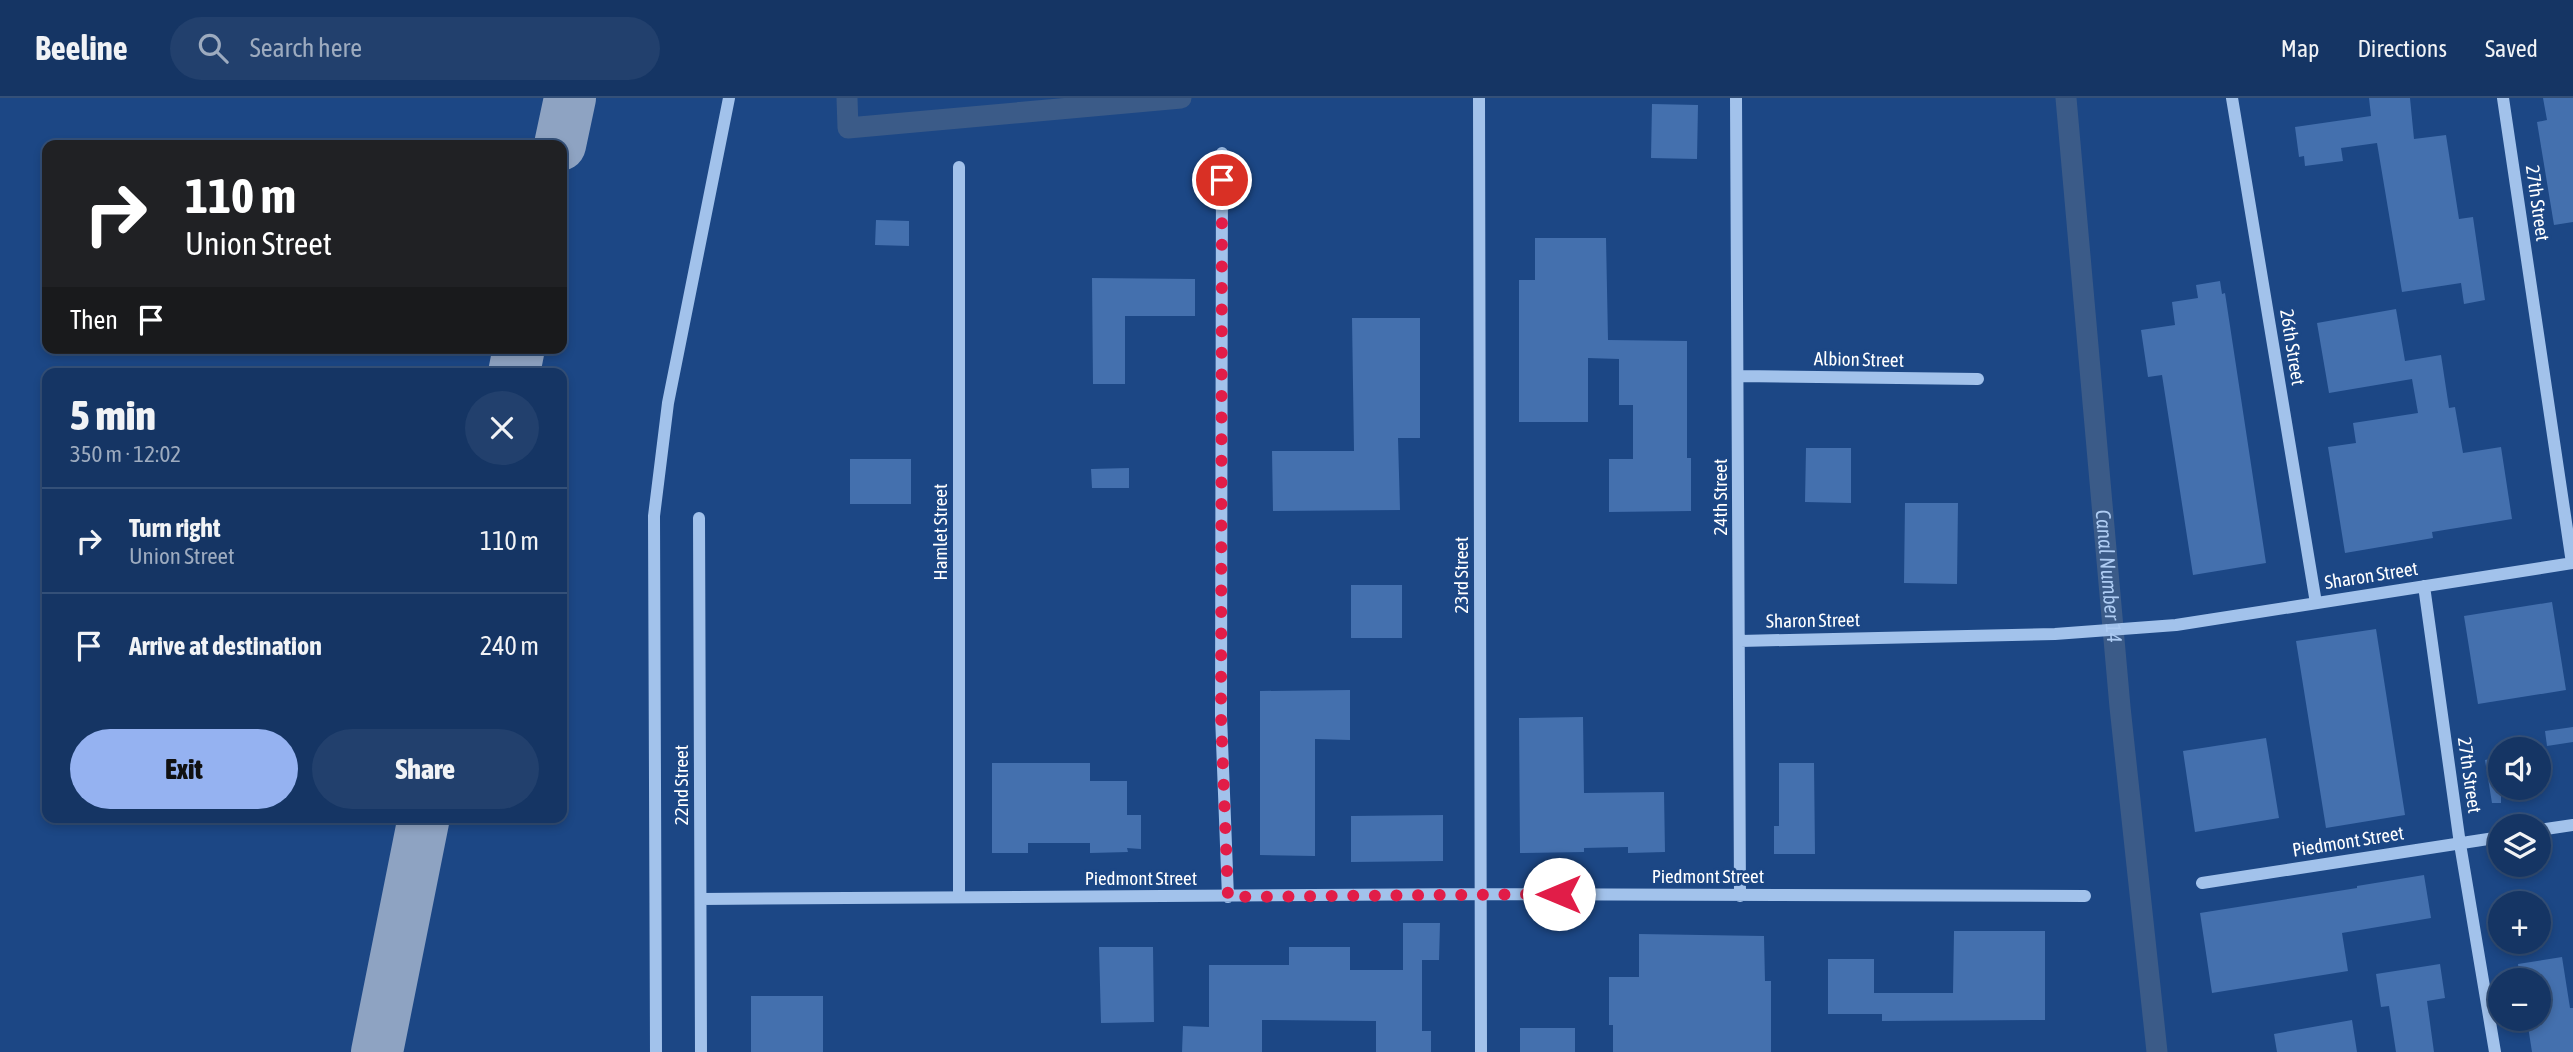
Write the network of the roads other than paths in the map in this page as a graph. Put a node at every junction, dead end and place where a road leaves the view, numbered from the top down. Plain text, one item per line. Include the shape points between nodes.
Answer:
1 (729, 98) edge
2 (1736, 98) edge
3 (2232, 98) edge
4 (2503, 98) edge
5 (1479, 99) edge
6 (1223, 153) dead end
7 (959, 167) dead end
8 (1738, 376) junction
9 (1978, 379) dead end
10 (699, 518) dead end
11 (2572, 563) edge
12 (2424, 586) junction
13 (2316, 603) junction
14 (1740, 640) junction
15 (2573, 825) edge
16 (2551, 828) edge
17 (2488, 839) edge
18 (2460, 844) junction
19 (2202, 883) dead end
20 (1481, 894) junction
21 (1740, 896) junction
22 (2085, 896) dead end
23 (959, 897) junction
24 (1228, 897) junction
25 (701, 899) junction
26 (656, 1052) edge
27 (701, 1052) edge
28 (1481, 1052) edge
29 (2495, 1052) edge

1 - 26 street via 668,403 654,516
2 - 8 street, 24th Street
3 - 13 street, 26th Street
4 - 11 street, 27th Street
5 - 20 street, 23rd Street
6 - 24 street via 1221,716
7 - 23 street, Hamlet Street
8 - 9 street, Albion Street
8 - 14 street, 24th Street
10 - 25 street, 22nd Street
11 - 12 street, Sharon Street
12 - 13 street, Sharon Street
12 - 18 street, 27th Street
13 - 14 street, Sharon Street via 2176,625 2055,634
14 - 21 street, 24th Street
15 - 16 street
17 - 18 street, Piedmont Street
18 - 19 street, Piedmont Street
18 - 29 street, 27th Street
20 - 21 street, Piedmont Street
20 - 24 street, Piedmont Street
20 - 28 street, 23rd Street
21 - 22 street, Piedmont Street
23 - 24 street, Piedmont Street
23 - 25 street, Piedmont Street
25 - 27 street, 22nd Street

